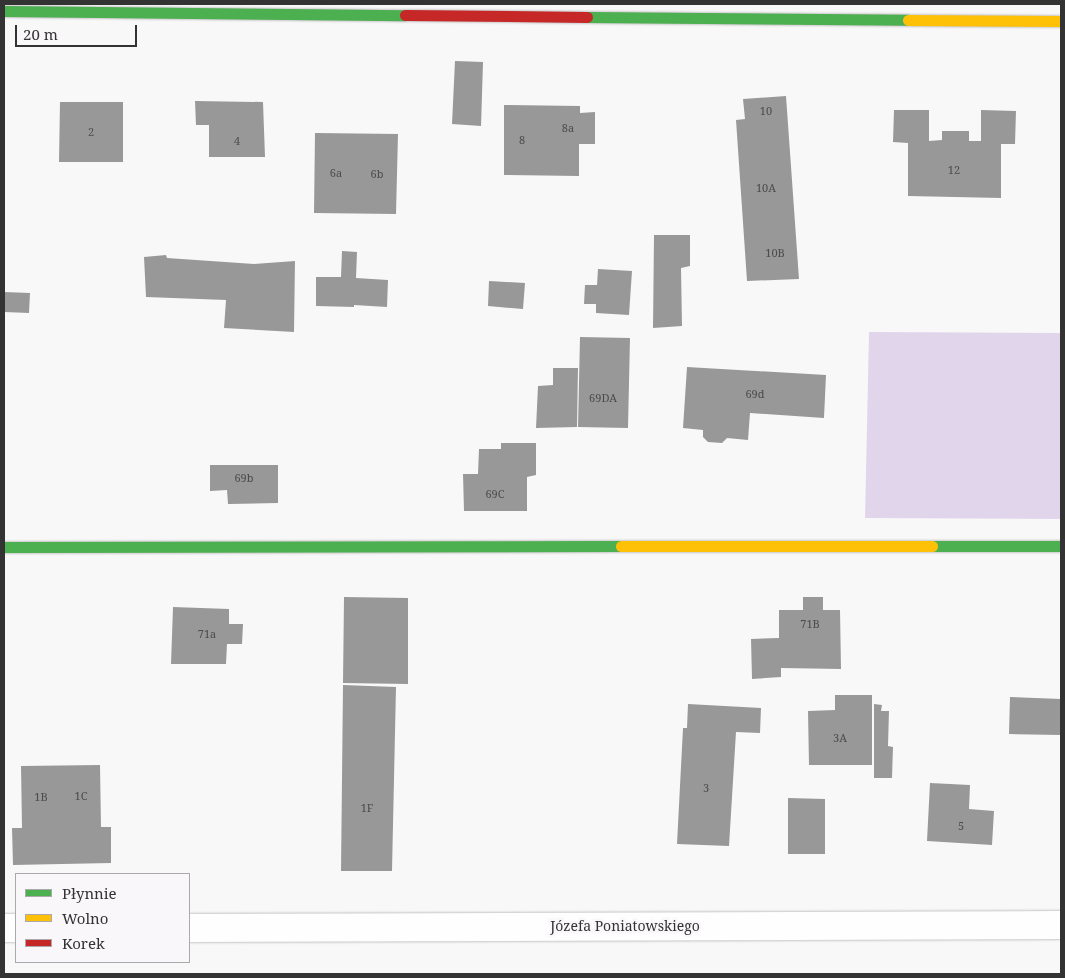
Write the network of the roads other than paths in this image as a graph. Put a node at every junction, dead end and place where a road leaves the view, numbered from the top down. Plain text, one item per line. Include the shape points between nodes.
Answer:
1 (515, 10) edge
2 (883, 11) edge
3 (4, 12) edge
4 (1061, 21) edge
5 (1061, 546) edge
6 (4, 547) edge
7 (1061, 925) edge
8 (190, 928) edge

1 - 2 street
1 - 3 street
2 - 4 street
5 - 6 street
7 - 8 street, Józefa Poniatowskiego

